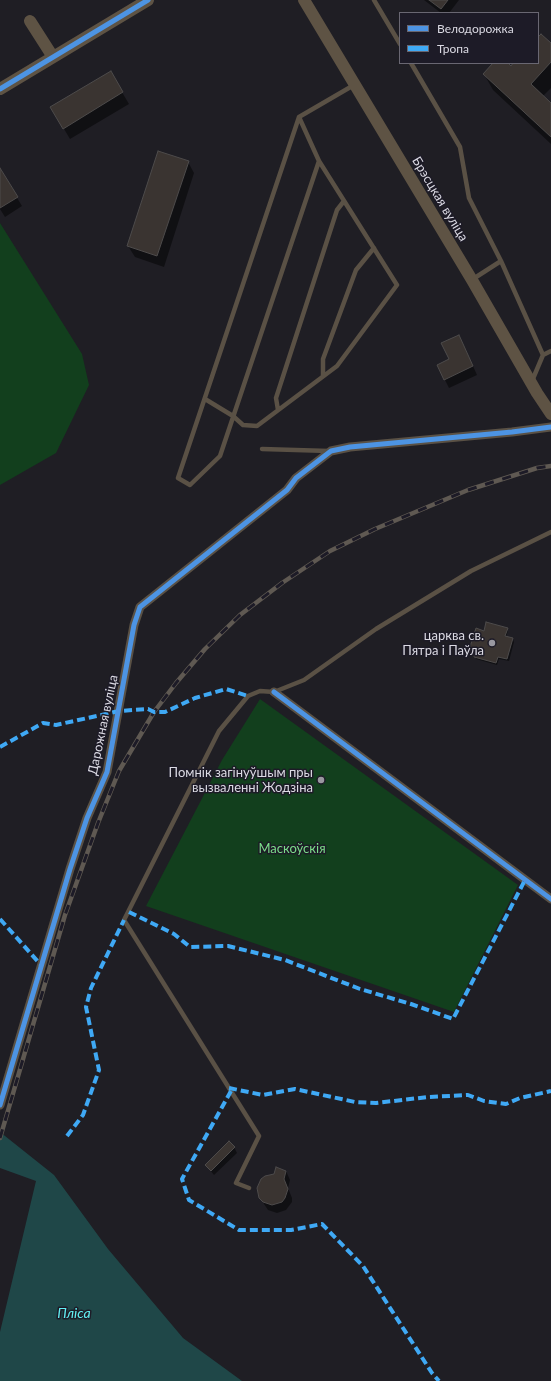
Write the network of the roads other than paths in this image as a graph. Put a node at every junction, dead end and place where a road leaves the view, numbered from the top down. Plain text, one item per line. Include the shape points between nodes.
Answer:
1 (148, 0) edge
2 (304, 0) edge
3 (374, 0) edge
4 (30, 21) dead end
5 (399, 42) edge
6 (53, 57) junction
7 (412, 64) edge
8 (354, 85) junction
9 (0, 89) edge
10 (299, 117) junction
11 (319, 161) junction
12 (344, 201) junction
13 (374, 248) junction
14 (500, 261) junction
15 (472, 280) junction
16 (551, 351) edge
17 (543, 355) junction
18 (324, 376) junction
19 (532, 384) junction
20 (205, 398) junction
21 (278, 410) junction
22 (551, 414) edge
23 (233, 416) junction
24 (551, 427) edge
25 (262, 449) dead end
26 (331, 451) junction
27 (551, 532) edge
28 (274, 692) junction
29 (551, 899) edge
30 (0, 1104) edge
31 (249, 1188) dead end

1 - 6 main road
2 - 8 main road, Брэсцкая вуліца
3 - 5 lane
4 - 6 main road
6 - 9 main road
7 - 14 lane via 460,147 469,198
8 - 10 lane
8 - 15 main road, Брэсцкая вуліца
10 - 11 lane
10 - 20 lane
11 - 12 lane
11 - 23 lane
12 - 13 lane
12 - 21 lane via 337,210 276,398
13 - 18 lane via 356,270 323,359
13 - 18 lane via 397,285 337,366
14 - 15 lane
14 - 17 lane
15 - 19 main road, Брэсцкая вуліца
16 - 17 lane
17 - 19 lane
18 - 21 lane
19 - 22 main road, Брэсцкая вуліца
20 - 23 lane
20 - 23 lane via 178,478 190,485 220,456
21 - 23 lane via 257,426 243,425
24 - 26 street
25 - 26 lane
26 - 30 street, Дарожная вуліца via 296,478 287,490 140,606 134,625 107,772 87,818 70,869
27 - 28 lane via 471,571 376,629 304,680
28 - 29 street
28 - 31 lane via 260,691 248,696 219,731 124,920 259,1136 236,1183

